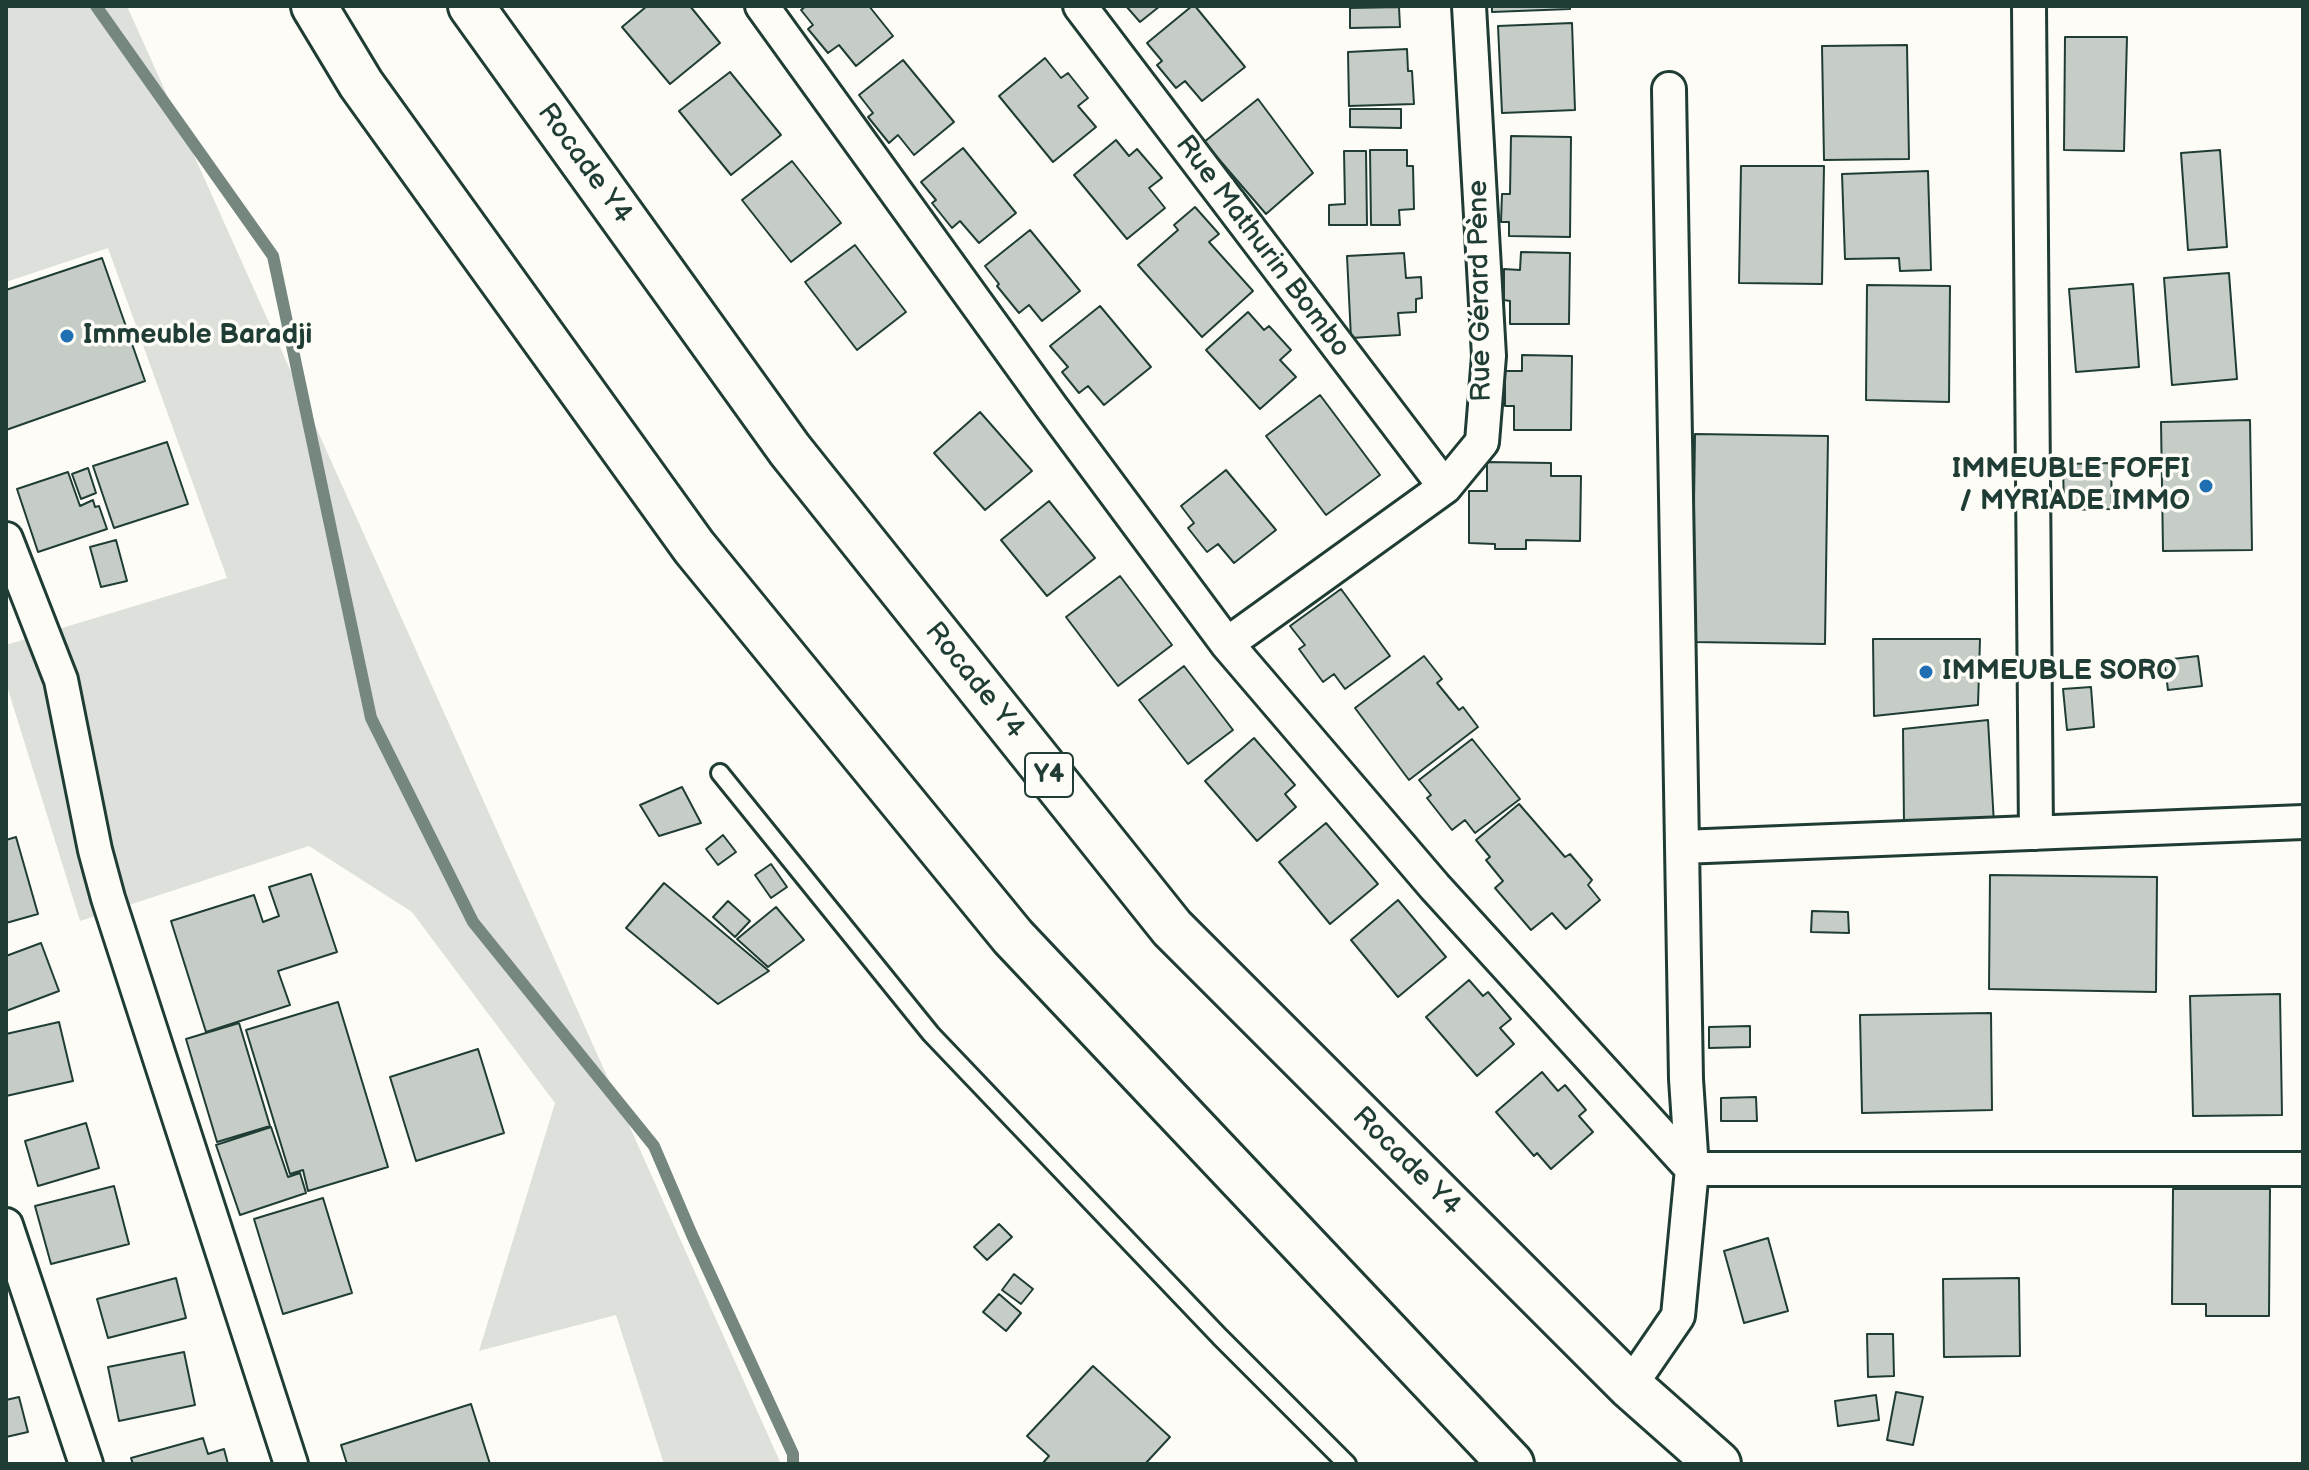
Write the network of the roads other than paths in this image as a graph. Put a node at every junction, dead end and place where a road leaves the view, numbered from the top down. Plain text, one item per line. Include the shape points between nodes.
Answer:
1 (314, 6) edge
2 (471, 6) edge
3 (762, 6) edge
4 (1080, 6) edge
5 (1469, 6) edge
6 (2029, 6) edge
7 (1669, 89) dead end
8 (1445, 487) junction
9 (6, 539) edge
10 (1227, 644) junction
11 (720, 773) dead end
12 (2303, 822) edge
13 (2036, 833) junction
14 (1682, 847) junction
15 (1692, 1169) junction
16 (2303, 1169) edge
17 (6, 1225) edge
18 (1630, 1386) junction
19 (86, 1464) edge
20 (291, 1464) edge
21 (1347, 1464) edge
22 (1511, 1464) edge
23 (1718, 1464) edge

1 - 22 highway via 361,84 694,547 1013,937
2 - 18 highway, Rocade Y4 / Y4 via 790,450 1172,928
3 - 10 street
4 - 8 street, Rue Mathurin Bombo
5 - 8 street, Rue Gérard Pène via 1489,356 1482,442
6 - 13 street
7 - 14 street
8 - 10 street, Rue Gérard Pène
9 - 20 street via 61,680 108,898
10 - 15 street via 1435,887
11 - 21 lane via 931,1034
12 - 13 street
13 - 14 street
14 - 15 street
15 - 16 street
15 - 18 street via 1678,1316
17 - 19 street
18 - 23 highway, Rocade Y4 / Y4

